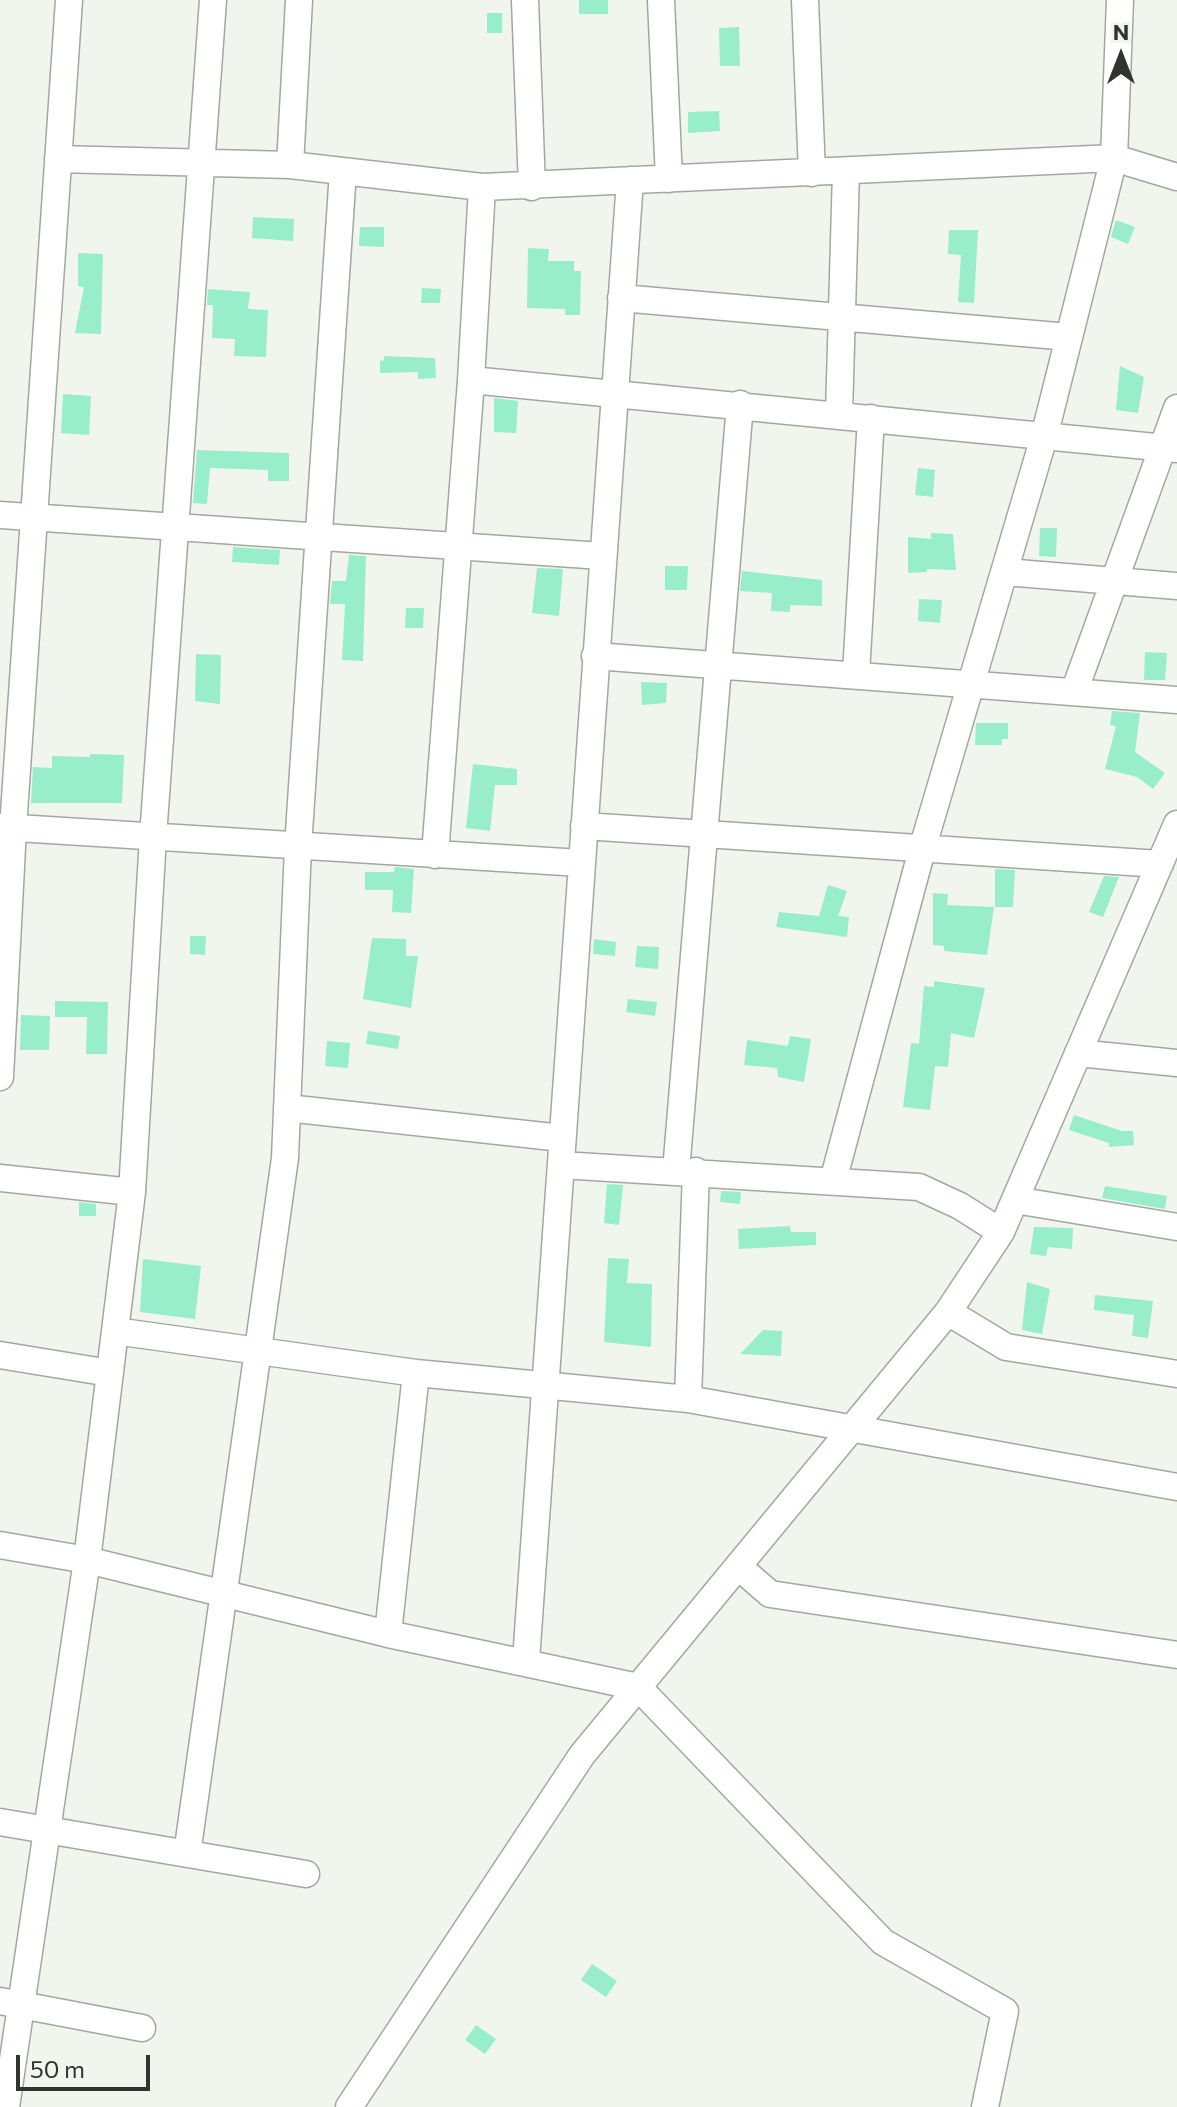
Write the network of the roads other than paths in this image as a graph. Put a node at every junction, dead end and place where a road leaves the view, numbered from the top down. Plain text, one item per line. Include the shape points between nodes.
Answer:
1 (69, 0) edge
2 (213, 0) edge
3 (299, 0) edge
4 (525, 0) edge
5 (661, 0) edge
6 (805, 0) edge
7 (1120, 0) edge
8 (1114, 158) junction
9 (58, 159) junction
10 (290, 165) junction
11 (201, 166) junction
12 (343, 171) junction
13 (846, 172) junction
14 (812, 173) junction
15 (1177, 177) edge
16 (669, 179) junction
17 (630, 180) junction
18 (482, 187) junction
19 (532, 187) junction
20 (621, 298) junction
21 (842, 317) junction
22 (1069, 337) junction
23 (471, 380) junction
24 (613, 391) junction
25 (740, 404) junction
26 (1177, 408) edge
27 (839, 414) junction
28 (871, 418) junction
29 (1044, 437) junction
30 (1170, 448) edge
31 (0, 515) edge
32 (34, 516) junction
33 (176, 524) junction
34 (319, 535) junction
35 (459, 545) junction
36 (602, 556) junction
37 (1005, 572) junction
38 (1114, 581) junction
39 (1177, 586) edge
40 (595, 656) junction
41 (716, 664) junction
42 (856, 674) junction
43 (972, 682) junction
44 (1074, 692) junction
45 (1177, 700) edge
46 (1177, 824) edge
47 (584, 826) junction
48 (6, 827) edge
49 (703, 834) junction
50 (153, 837) junction
51 (923, 846) junction
52 (298, 847) junction
53 (435, 855) junction
54 (581, 863) junction
55 (1160, 864) junction
56 (1078, 1053) junction
57 (1177, 1063) edge
58 (0, 1077) edge
59 (287, 1108) junction
60 (562, 1138) junction
61 (561, 1165) junction
62 (686, 1171) junction
63 (0, 1178) edge
64 (833, 1181) junction
65 (132, 1192) junction
66 (1015, 1200) junction
67 (1177, 1227) edge
68 (1001, 1232) junction
69 (948, 1312) junction
70 (115, 1331) junction
71 (260, 1350) junction
72 (0, 1355) edge
73 (110, 1373) junction
74 (416, 1373) junction
75 (1177, 1374) edge
76 (545, 1385) junction
77 (688, 1399) junction
78 (855, 1427) junction
79 (1177, 1487) edge
80 (0, 1545) edge
81 (87, 1560) junction
82 (739, 1567) junction
83 (224, 1596) junction
84 (388, 1634) junction
85 (1177, 1655) edge
86 (526, 1661) junction
87 (638, 1687) junction
88 (0, 1822) edge
89 (46, 1830) junction
90 (187, 1854) junction
91 (306, 1874) dead end
92 (9, 2003) edge
93 (142, 2028) dead end
94 (6, 2107) edge
95 (349, 2107) edge
96 (985, 2107) edge

1 - 9 street
2 - 11 street
3 - 10 street
4 - 19 street
5 - 16 street
6 - 14 street
7 - 8 street
8 - 13 street
8 - 15 street
8 - 22 street
9 - 11 street
9 - 32 street
10 - 11 street
10 - 12 street
11 - 33 street
12 - 18 street
12 - 34 street
13 - 14 street
13 - 21 street
14 - 16 street
16 - 17 street
17 - 19 street
17 - 20 street
18 - 19 street
18 - 23 street
20 - 21 street
20 - 24 street
21 - 22 street
21 - 27 street
22 - 29 street
23 - 24 street
23 - 35 street
24 - 25 street
24 - 36 street
25 - 27 street
25 - 41 street
26 - 30 street
27 - 28 street
28 - 29 street
28 - 42 street
29 - 30 street
29 - 37 street
30 - 38 street
31 - 32 street
32 - 33 street
32 - 48 street
33 - 34 street
33 - 50 street
34 - 35 street
34 - 52 street
35 - 36 street
35 - 53 street
36 - 40 street
37 - 38 street
37 - 43 street
38 - 39 street
38 - 44 street
40 - 41 street
40 - 47 street
41 - 42 street
41 - 49 street
42 - 43 street
43 - 44 street
43 - 51 street
44 - 45 street
46 - 55 street
47 - 49 street
47 - 54 street
48 - 50 street
48 - 58 street
49 - 51 street
49 - 62 street
50 - 52 street
50 - 65 street
51 - 55 street
51 - 64 street
52 - 53 street
52 - 59 street
53 - 54 street
54 - 60 street
55 - 56 street
56 - 57 street
56 - 66 street
59 - 60 street
59 - 71 street
60 - 61 street
61 - 62 street
61 - 76 street
62 - 64 street
62 - 77 street
63 - 65 street
64 - 68 street via 919,1187
65 - 70 street
66 - 67 street
66 - 68 street
68 - 69 street
69 - 75 street via 1006,1347
69 - 78 street
70 - 71 street
70 - 73 street
71 - 74 street
71 - 83 street
72 - 73 street
73 - 81 street
74 - 76 street
74 - 84 street
76 - 77 street
76 - 86 street
77 - 78 street
78 - 79 street
78 - 82 street
80 - 81 street
81 - 83 street
81 - 89 street
82 - 85 street via 770,1594
82 - 87 street
83 - 84 street
83 - 90 street
84 - 86 street
86 - 87 street
87 - 95 street via 582,1755
87 - 96 street via 883,1942 1005,2011
88 - 89 street
89 - 90 street
89 - 92 street
90 - 91 street
92 - 93 street
92 - 94 street

